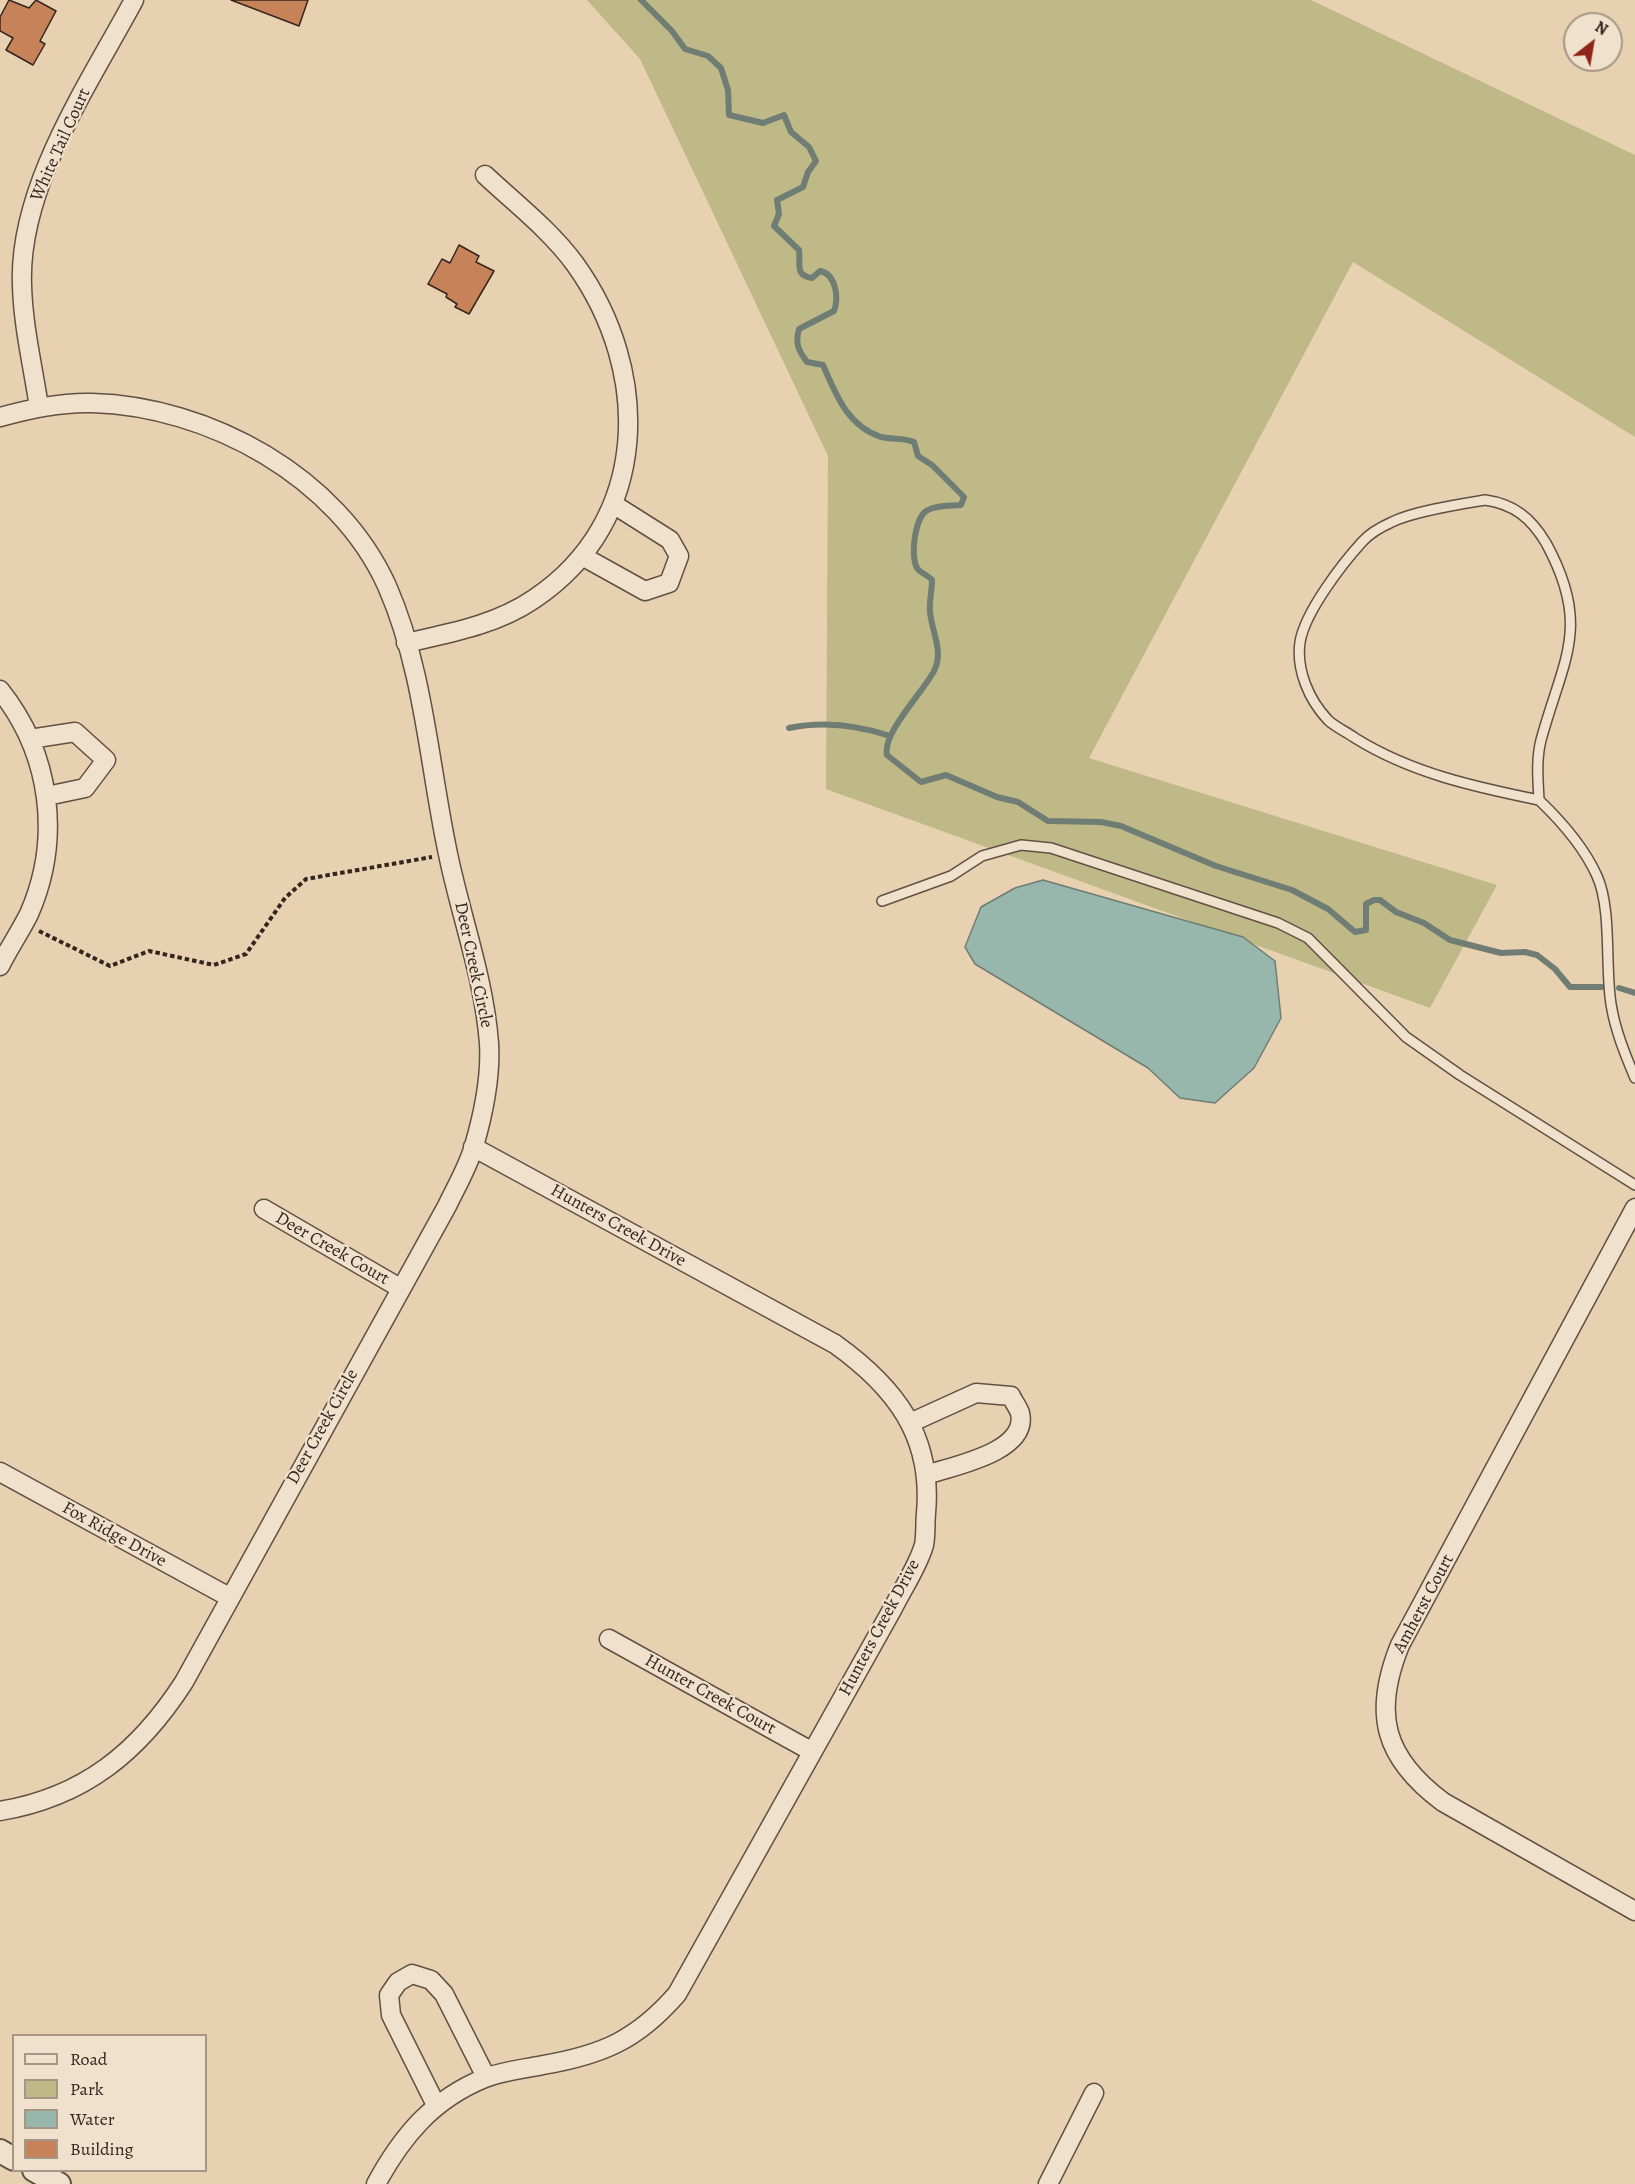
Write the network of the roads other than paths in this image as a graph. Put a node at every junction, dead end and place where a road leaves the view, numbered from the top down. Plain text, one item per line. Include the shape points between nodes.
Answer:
1 (134, 0) edge
2 (484, 174) dead end
3 (39, 407) junction
4 (0, 417) edge
5 (613, 504) junction
6 (582, 556) junction
7 (406, 643) junction
8 (0, 690) edge
9 (30, 739) junction
10 (47, 796) junction
11 (1539, 800) junction
12 (882, 901) dead end
13 (0, 966) edge
14 (1635, 1078) edge
15 (473, 1148) junction
16 (1635, 1185) edge
17 (1635, 1208) edge
18 (264, 1209) dead end
19 (400, 1288) junction
20 (910, 1423) junction
21 (0, 1472) edge
22 (926, 1475) junction
23 (229, 1597) junction
24 (609, 1639) dead end
25 (811, 1751) junction
26 (0, 1811) edge
27 (1635, 1911) edge
28 (486, 2077) junction
29 (1094, 2093) dead end
30 (436, 2105) junction
31 (37, 2172) edge
32 (58, 2184) edge
33 (376, 2184) edge
34 (1048, 2184) edge

1 - 3 street, White Tail Court via 70,118 30,215 23,250 22,286
2 - 5 street via 554,239 575,265 607,321 622,367 629,431 623,474
3 - 4 street, Deer Creek Circle
3 - 7 street, Deer Creek Circle via 91,403 154,410 214,429 268,457 314,492 357,537 386,584
5 - 6 street
5 - 6 street via 670,540 679,556 669,583 645,591
6 - 7 street via 551,587 510,613 467,629
7 - 15 street, Deer Creek Circle via 429,737 448,854 480,981 489,1045 485,1095
8 - 9 street
9 - 10 street
9 - 10 street via 75,732 106,760 85,788
10 - 13 street via 49,826 40,883
11 - 11 lane via 1540,741 1567,659 1572,625 1566,591 1554,559 1540,533 1522,512 1503,502 1465,503 1394,521 1364,540 1307,621 1299,658 1306,689 1329,721 1366,745 1416,769 1476,788
11 - 14 lane via 1562,821 1598,878 1605,915 1611,1003 1623,1051
12 - 16 lane via 951,876 982,856 1021,845 1051,848 1278,923 1308,938 1406,1037 1460,1076
15 - 19 street, Deer Creek Circle via 447,1206
15 - 20 street, Hunters Creek Drive via 835,1344 864,1365 898,1401
17 - 27 street, Amherst Court via 1400,1645 1385,1707 1387,1731 1397,1755 1425,1789
18 - 19 street, Deer Creek Court
19 - 23 street, Deer Creek Circle
20 - 22 street, Hunters Creek Drive
20 - 22 street via 975,1393 1011,1396 1020,1413 1018,1433 1003,1448
21 - 23 street, Fox Ridge Drive
22 - 25 street, Hunters Creek Drive via 924,1546
23 - 26 street, Deer Creek Circle via 164,1714 133,1747 69,1790
24 - 25 street, Hunter Creek Court
25 - 28 street, Hunters Creek Drive via 691,1973 660,2013 631,2037 596,2054
28 - 30 street, Hunters Creek Drive
28 - 30 street via 444,1994 431,1980 412,1974 398,1982 389,1995 391,2015
29 - 34 street
30 - 33 street, Hunters Creek Drive via 394,2151
31 - 32 street

